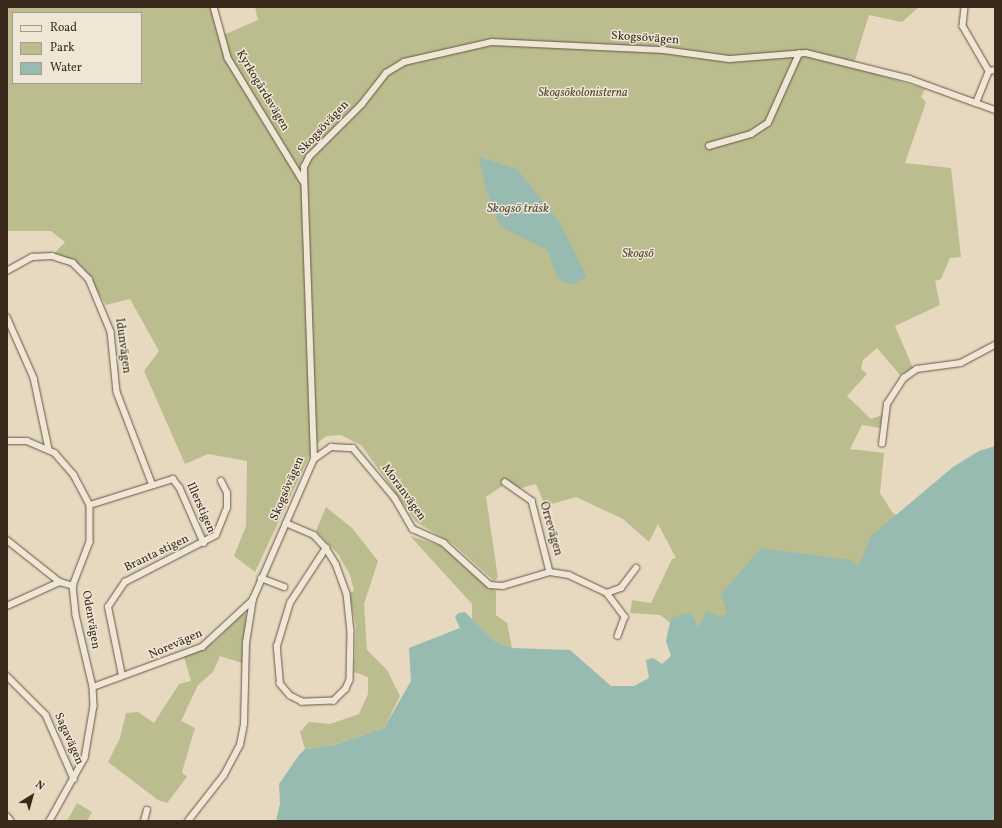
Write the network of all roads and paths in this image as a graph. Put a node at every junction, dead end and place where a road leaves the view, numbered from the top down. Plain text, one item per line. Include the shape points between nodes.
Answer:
1 (214, 7) edge
2 (965, 7) edge
3 (799, 54) junction
4 (992, 70) edge
5 (976, 103) junction
6 (995, 110) edge
7 (709, 146) dead end
8 (303, 181) junction
9 (7, 271) edge
10 (7, 317) edge
11 (995, 345) edge
12 (7, 441) edge
13 (882, 444) dead end
14 (49, 449) junction
15 (314, 459) junction
16 (221, 481) dead end
17 (504, 482) dead end
18 (152, 483) junction
19 (90, 505) junction
20 (286, 523) junction
21 (7, 540) edge
22 (204, 543) junction
23 (326, 548) junction
24 (636, 568) dead end
25 (550, 572) junction
26 (261, 578) junction
27 (60, 582) junction
28 (73, 586) junction
29 (284, 586) dead end
30 (607, 593) junction
31 (253, 599) junction
32 (7, 606) edge
33 (618, 636) dead end
34 (7, 676) edge
35 (122, 676) junction
36 (93, 687) junction
37 (74, 779) junction
38 (147, 810) dead end
39 (7, 816) edge
40 (10, 821) edge
41 (50, 821) edge
42 (144, 821) edge
43 (188, 821) edge

1 - 8 street, Kyrkogårdsvägen via 228,58
2 - 4 street via 963,26
3 - 5 street, Skogsövägen via 815,54 878,70
3 - 7 street via 768,123 751,134
3 - 8 street, Skogsövägen via 730,59 664,50 503,41 435,53 404,62 386,73 362,104 309,157
4 - 5 street
5 - 6 street, Skogsövägen
8 - 15 street, Skogsövägen
9 - 18 street, Idunvägen via 32,258 52,256 73,262 90,280 111,332 117,392
10 - 14 street via 34,378
11 - 13 street via 962,363 917,370 904,378 887,404
12 - 14 street, Odenvägen via 27,442
14 - 19 street, Odenvägen via 69,468
15 - 20 street, Skogsövägen
15 - 25 street, Moranvägen via 331,447 353,448 394,498 413,529 444,543 490,585 503,586
16 - 22 street, Branta stigen via 227,493 227,508 216,535
17 - 25 street, Orrevägen via 532,501
18 - 19 street
18 - 22 street, Illerstigen via 173,479 177,482
19 - 28 street, Odenvägen via 90,542
20 - 23 street via 314,535
20 - 26 street, Skogsövägen
21 - 27 street
22 - 35 street, Branta stigen via 136,575 121,586 110,602 108,610
23 - 23 street via 347,594 351,630 350,680 343,693 334,701 302,702 290,696 280,684 277,646 290,604
24 - 30 street via 621,588
25 - 30 street, Moranvägen via 568,575
26 - 29 street
26 - 31 street, Skogsövägen
27 - 28 street
27 - 32 street
28 - 36 street, Odenvägen via 76,615
30 - 33 street, Moranvägen via 625,617
31 - 35 street, Norevägen via 202,647
31 - 43 street, Skogsövägen via 246,643 243,736 230,766
34 - 37 street, Sagavägen via 46,715
35 - 36 street, Norevägen
36 - 37 street, Odenvägen via 88,748
37 - 41 street, Odenvägen
38 - 42 street
39 - 40 street

